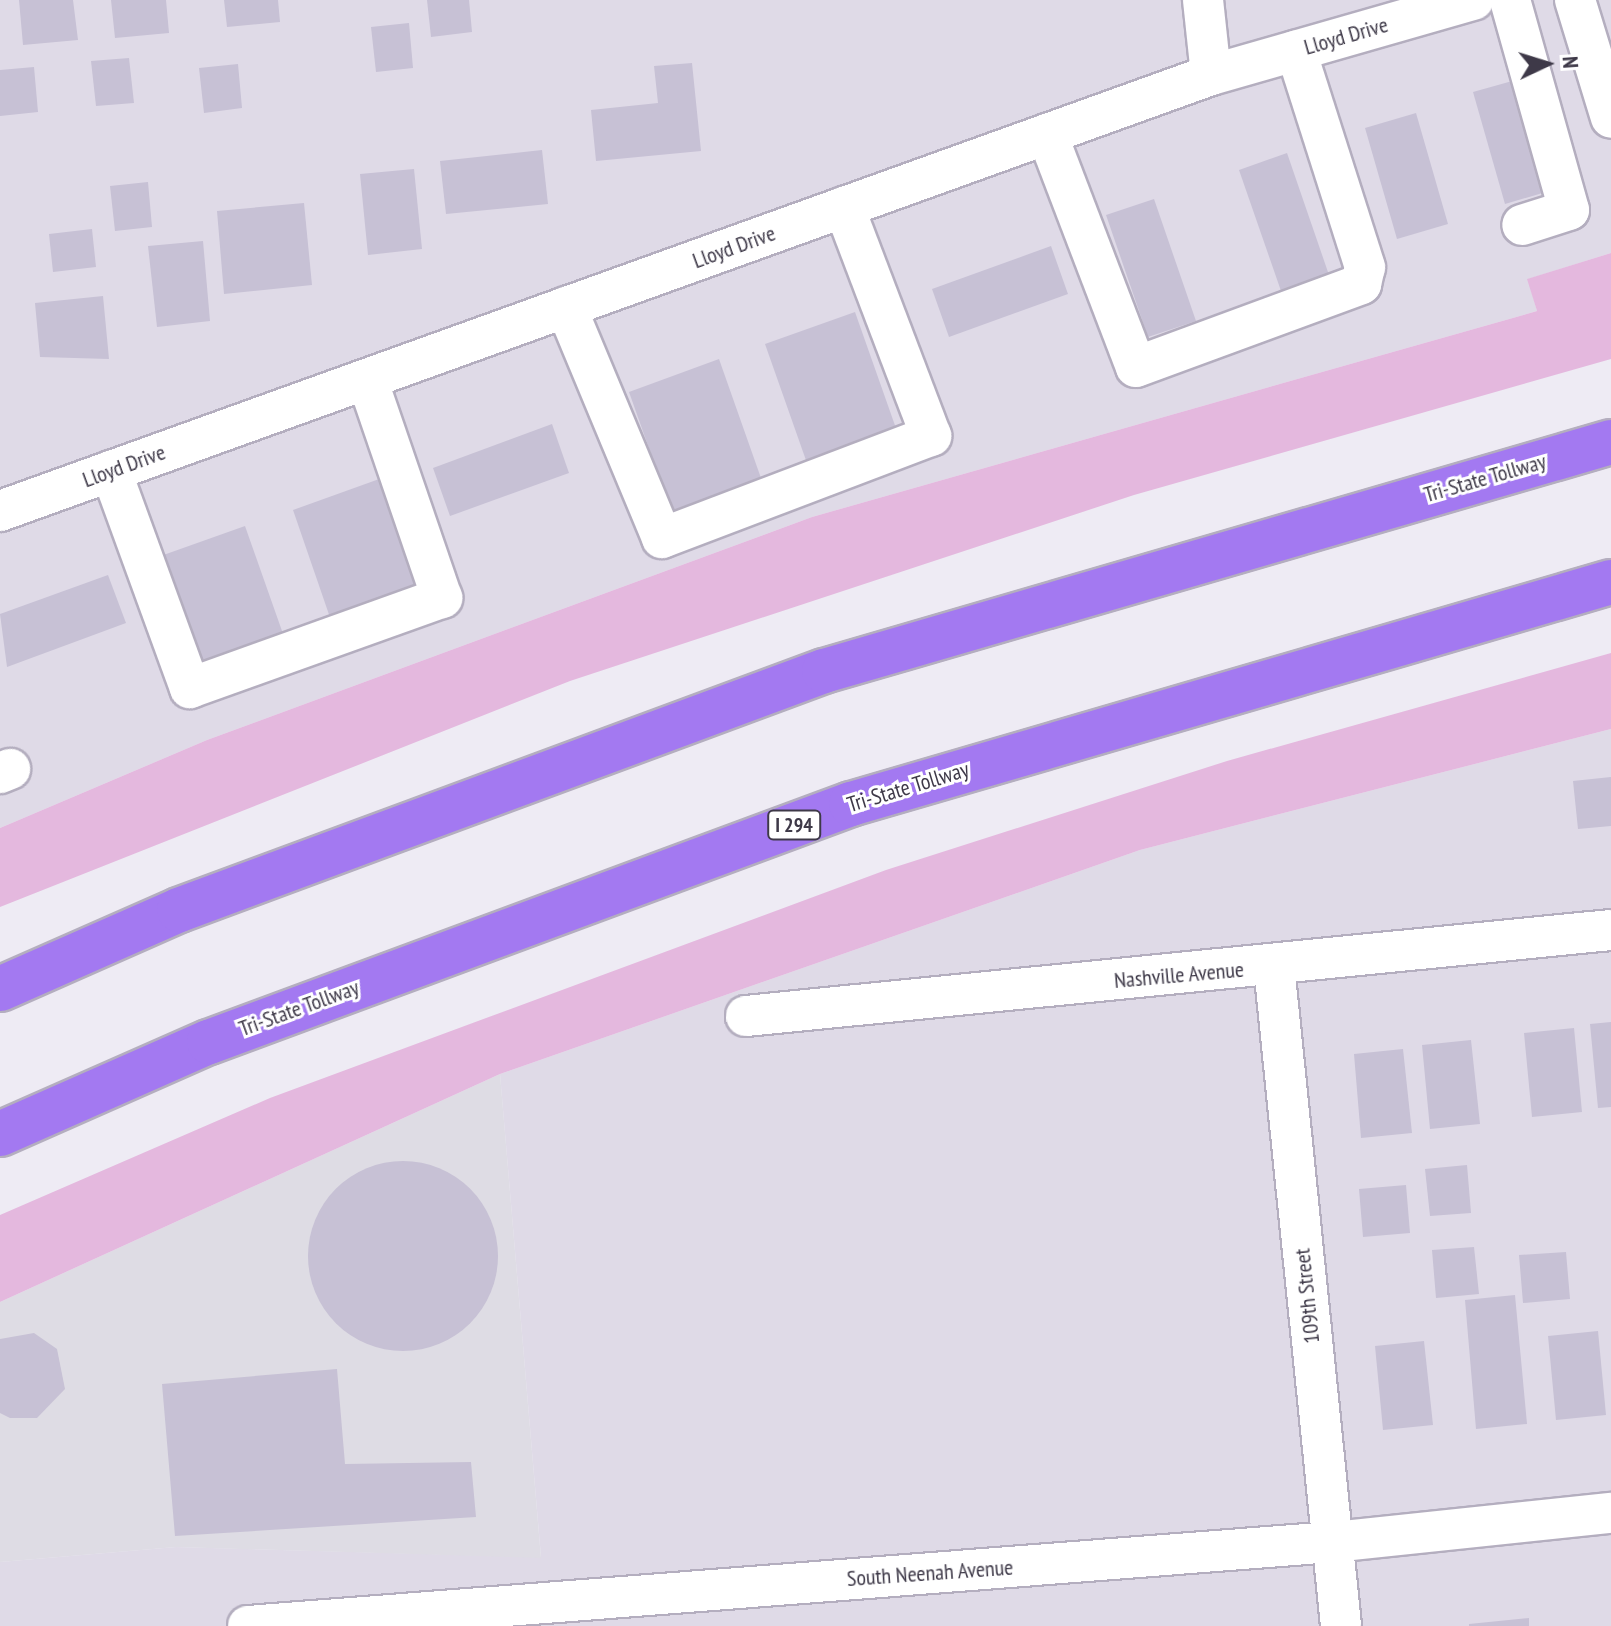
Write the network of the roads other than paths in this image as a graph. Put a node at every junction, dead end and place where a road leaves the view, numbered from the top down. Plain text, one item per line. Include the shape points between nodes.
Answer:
1 (1203, 0) edge
2 (1473, 0) edge
3 (1510, 0) edge
4 (1575, 0) edge
5 (1296, 51) junction
6 (1211, 75) junction
7 (1611, 118) edge
8 (1047, 134) junction
9 (844, 207) junction
10 (1522, 225) dead end
11 (566, 307) junction
12 (367, 379) junction
13 (1611, 442) edge
14 (111, 471) junction
15 (0, 511) edge
16 (1611, 582) edge
17 (1611, 930) edge
18 (1274, 966) junction
19 (0, 989) edge
20 (746, 1016) dead end
21 (0, 1134) edge
22 (1611, 1513) edge
23 (1333, 1542) junction
24 (248, 1626) edge
25 (1341, 1626) edge

1 - 6 street
2 - 5 street, Lloyd Drive
3 - 10 street via 1569,210
4 - 7 street
5 - 6 street, Lloyd Drive
5 - 8 street via 1365,267 1361,284 1136,367
6 - 8 street, Lloyd Drive
8 - 9 street, Lloyd Drive
9 - 11 street, Lloyd Drive
9 - 11 street via 931,436 662,538
11 - 12 street, Lloyd Drive
12 - 14 street, Lloyd Drive
12 - 14 street via 442,598 190,688
13 - 19 highway, Tri-State Tollway via 824,671 179,910
14 - 15 street, Lloyd Drive
16 - 21 highway, Tri-State Tollway / I 294 via 851,804 209,1042
17 - 18 street, Nashville Avenue
18 - 20 street, Nashville Avenue
18 - 23 street, 109th Street
22 - 23 street, South Neenah Avenue
23 - 24 street, South Neenah Avenue
23 - 25 street, 109th Street

